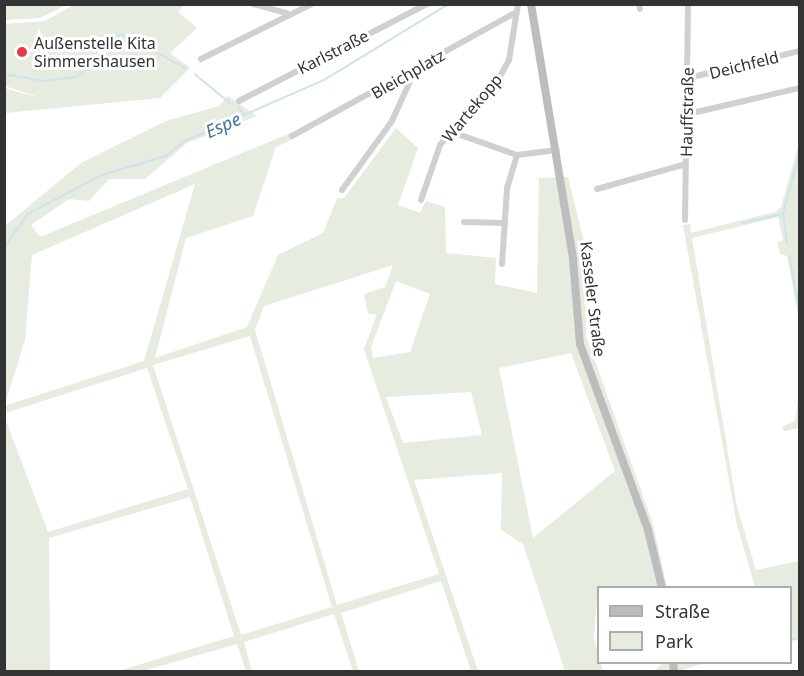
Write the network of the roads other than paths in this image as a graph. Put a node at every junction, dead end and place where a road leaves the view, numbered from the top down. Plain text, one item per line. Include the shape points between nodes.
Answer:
1 (253, 4) edge
2 (312, 4) edge
3 (427, 4) edge
4 (518, 4) edge
5 (531, 4) edge
6 (688, 4) edge
7 (288, 13) junction
8 (515, 14) junction
9 (800, 51) edge
10 (201, 59) dead end
11 (416, 70) junction
12 (688, 78) junction
13 (800, 88) edge
14 (239, 101) dead end
15 (687, 114) junction
16 (452, 132) junction
17 (292, 136) dead end
18 (557, 150) junction
19 (517, 155) junction
20 (686, 164) junction
21 (597, 189) dead end
22 (342, 190) dead end
23 (421, 200) dead end
24 (685, 220) dead end
25 (464, 222) dead end
26 (505, 223) junction
27 (502, 264) dead end
28 (662, 586) edge

1 - 7 street
2 - 7 street
3 - 14 street, Karlstraße
4 - 8 street
5 - 18 street, Kasseler Straße
6 - 12 street, Hauffstraße
7 - 10 street
8 - 11 street, Bleichplatz
8 - 16 street, Wartekopp via 509,60 499,78
9 - 12 street, Deichfeld
11 - 17 street, Bleichplatz
11 - 22 street via 393,121
12 - 15 street, Hauffstraße
13 - 15 street
15 - 20 street, Hauffstraße
16 - 19 street
16 - 23 street, Wartekopp via 440,145
18 - 19 street
18 - 28 street, Kasseler Straße via 580,344 648,530
19 - 26 street
20 - 21 street
20 - 24 street, Hauffstraße
25 - 26 street
26 - 27 street

